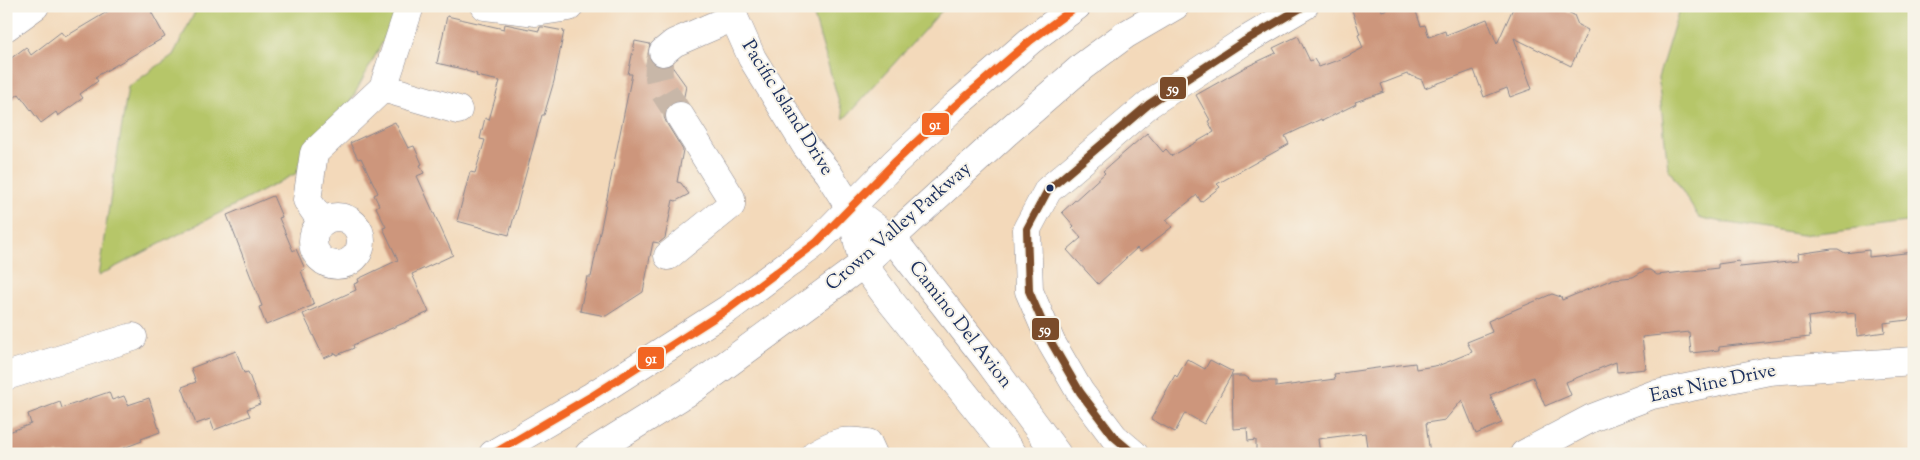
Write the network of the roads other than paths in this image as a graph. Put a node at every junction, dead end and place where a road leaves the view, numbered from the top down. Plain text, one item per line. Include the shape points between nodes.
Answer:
1 (35, 6) edge
2 (410, 6) edge
3 (484, 6) edge
4 (1077, 6) edge
5 (1175, 6) edge
6 (1304, 6) edge
7 (569, 7) edge
8 (731, 12) edge
9 (6, 27) edge
10 (663, 52) dead end
11 (383, 88) junction
12 (458, 110) dead end
13 (680, 116) tunnel mouth
14 (850, 208) junction
15 (322, 222) dead end
16 (891, 239) junction
17 (668, 256) dead end
18 (863, 264) junction
19 (133, 337) dead end
20 (1914, 361) edge
21 (6, 376) edge
22 (493, 454) edge
23 (590, 454) edge
24 (815, 454) edge
25 (873, 454) edge
26 (1013, 454) edge
27 (1057, 454) edge
28 (1134, 454) edge
29 (1524, 454) edge

1 - 9 main road
2 - 11 main road
3 - 7 main road via 536,12
4 - 14 main road via 1031,40 956,105
5 - 16 main road, Crown Valley Parkway via 1125,35 1083,66
6 - 28 main road via 1149,104 1048,190 1027,229 1029,291 1051,342 1080,392 1114,437
8 - 10 main road
8 - 14 main road, Pacific Island Drive via 752,58 806,146
11 - 12 main road
11 - 15 main road via 314,153 307,200
13 - 17 main road via 731,198 731,205
14 - 16 main road, Camino Del Avion
14 - 18 main road, Camino Del Avion
14 - 22 main road via 816,243 728,309 592,396
16 - 18 main road, Crown Valley Parkway
16 - 27 main road, Camino Del Avion
18 - 23 main road, Crown Valley Parkway via 692,389
18 - 26 main road, Camino Del Avion
19 - 21 main road
20 - 29 main road, East Nine Drive via 1769,370 1652,395 1592,418
24 - 25 main road via 848,440 868,443

